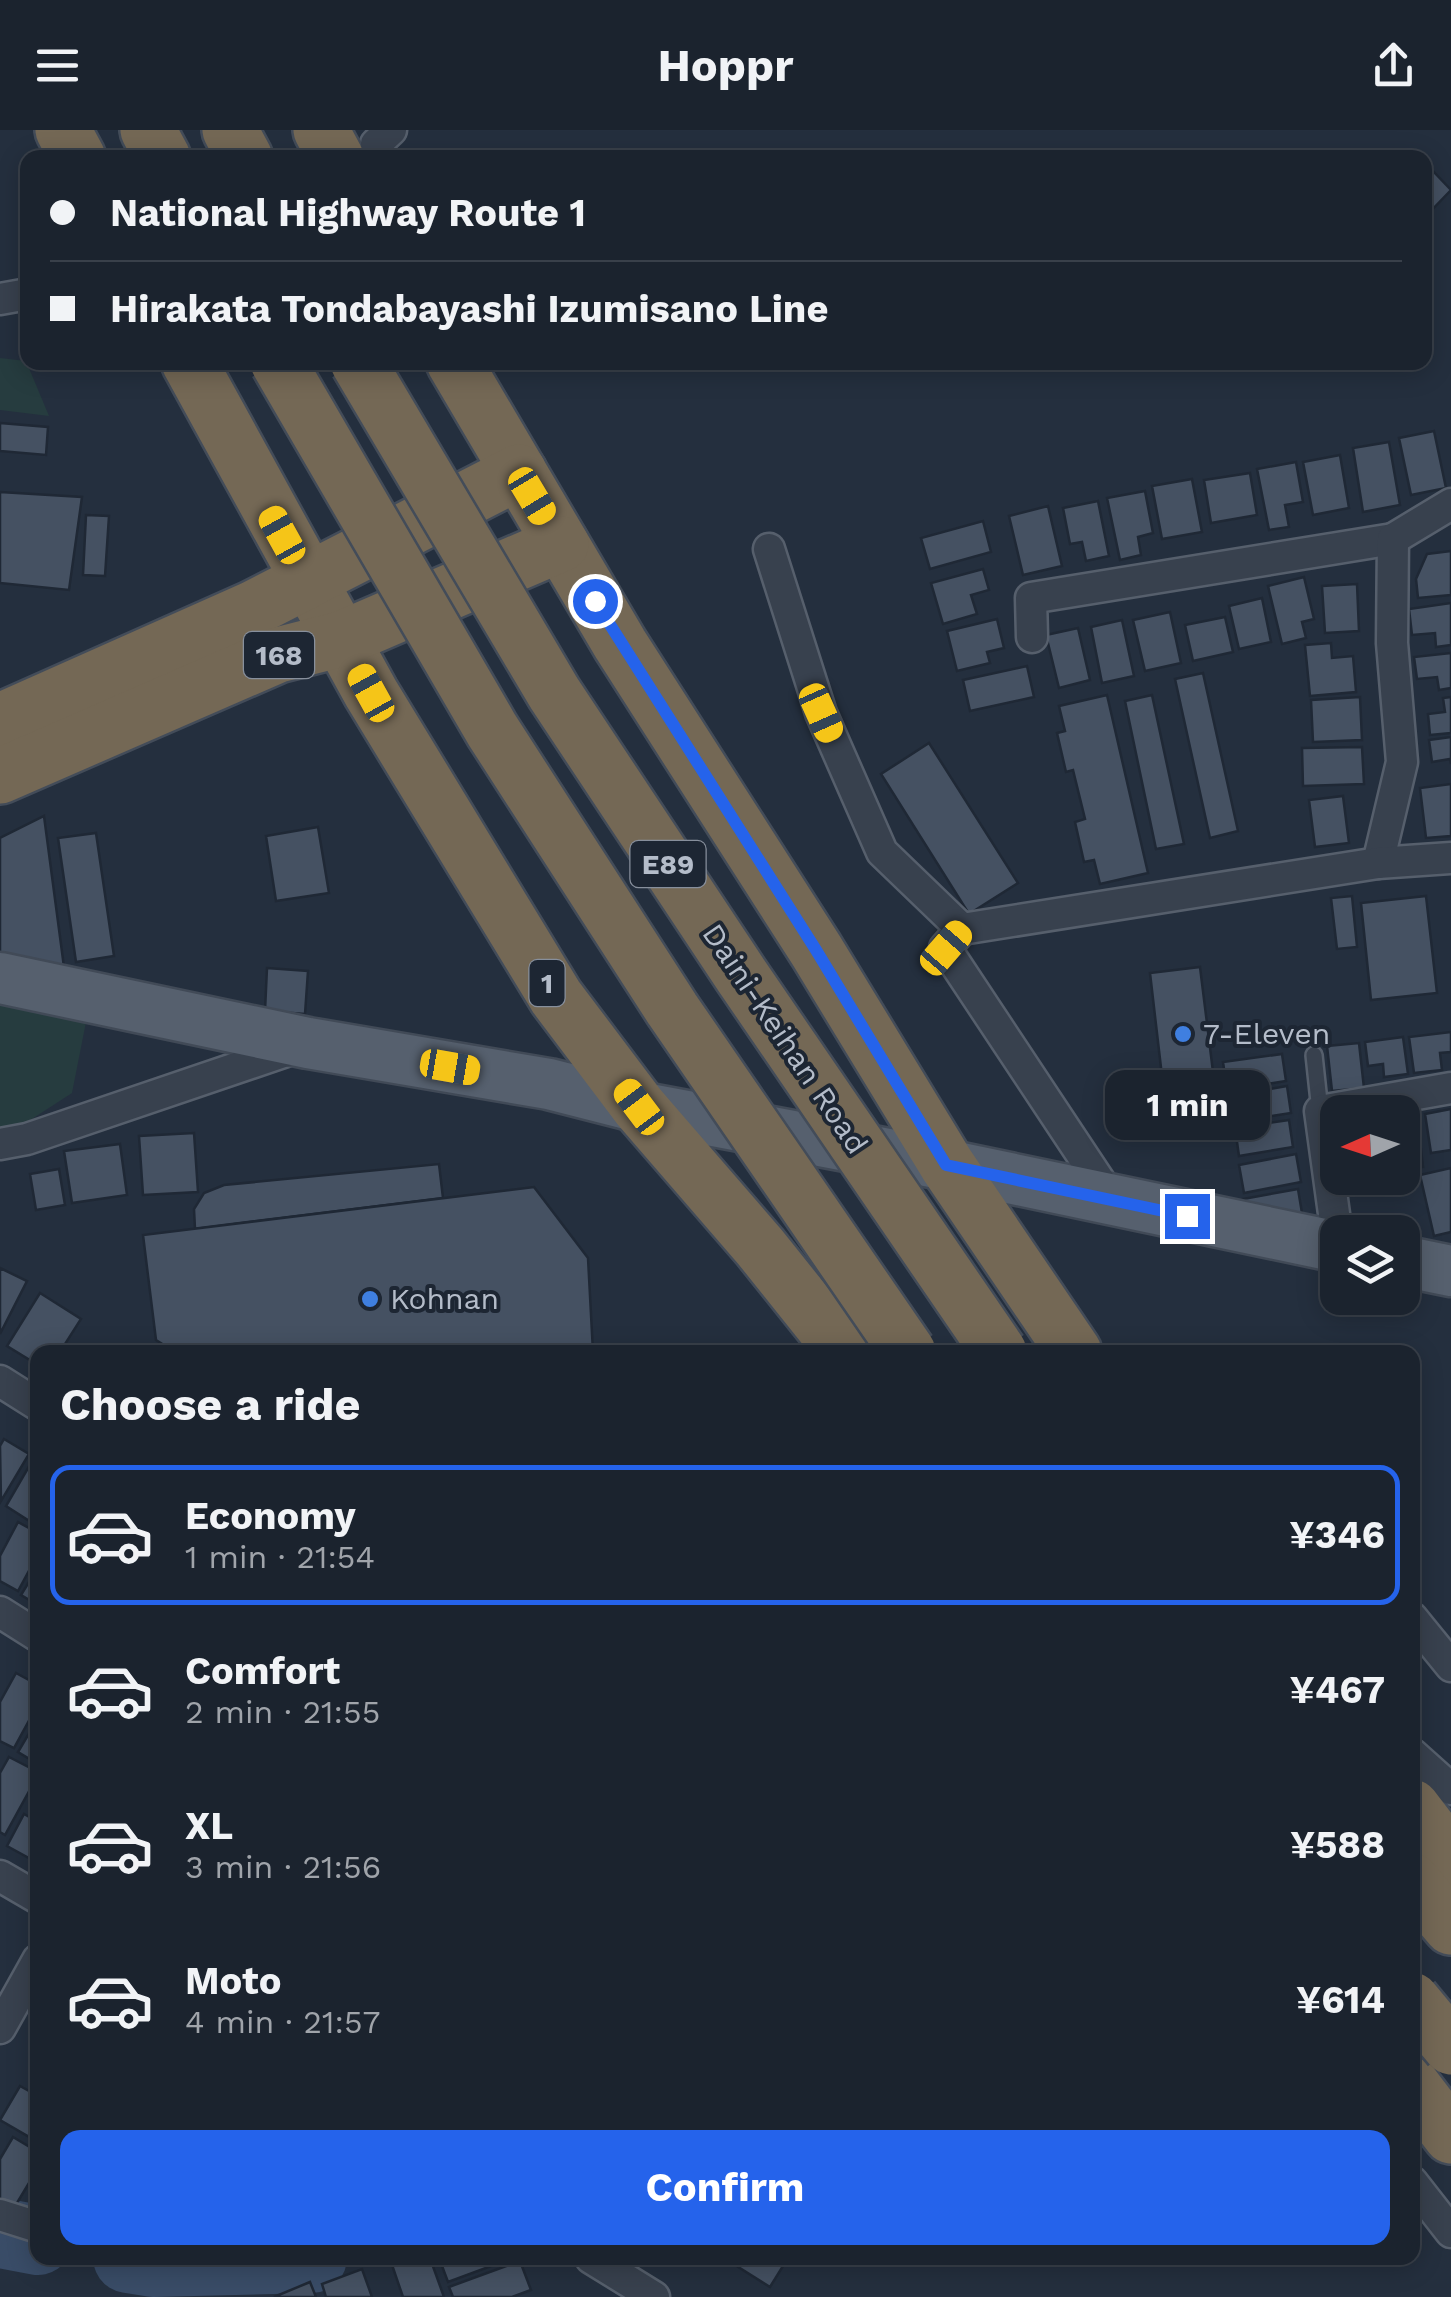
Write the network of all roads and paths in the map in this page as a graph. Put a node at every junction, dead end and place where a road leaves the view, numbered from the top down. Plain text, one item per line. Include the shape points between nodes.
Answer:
1 (321, 130) edge
2 (367, 144) edge
3 (193, 370) edge
4 (283, 370) edge
5 (363, 370) edge
6 (459, 370) edge
7 (518, 472) junction
8 (1451, 504) edge
9 (1393, 539) junction
10 (561, 544) junction
11 (769, 548) dead end
12 (307, 580) junction
13 (1032, 637) dead end
14 (341, 639) junction
15 (0, 721) edge
16 (0, 776) edge
17 (1451, 858) edge
18 (1378, 863) junction
19 (962, 929) junction
20 (0, 978) edge
21 (308, 1043) junction
22 (1314, 1054) dead end
23 (1451, 1088) edge
24 (1411, 1095) edge
25 (639, 1107) junction
26 (1320, 1111) edge
27 (0, 1144) edge
28 (946, 1165) junction
29 (1112, 1200) junction
30 (1320, 1241) edge
31 (1420, 1265) edge
32 (1451, 1271) edge
33 (838, 1345) edge
34 (903, 1345) edge
35 (993, 1345) edge
36 (1069, 1345) edge
37 (0, 1381) edge
38 (30, 1400) edge
39 (0, 1612) edge
40 (1420, 1628) edge
41 (30, 1631) edge
42 (1451, 1666) edge
43 (1420, 1761) edge
44 (1451, 1789) edge
45 (1420, 1817) edge
46 (1451, 1858) edge
47 (0, 1876) edge
48 (1420, 1890) edge
49 (30, 1893) edge
50 (1451, 1927) edge
51 (30, 1974) edge
52 (1451, 2008) edge
53 (1420, 2009) edge
54 (1420, 2014) edge
55 (0, 2028) edge
56 (1451, 2046) edge
57 (1420, 2095) edge
58 (1451, 2136) edge
59 (1420, 2192) edge
60 (0, 2215) edge
61 (30, 2224) edge
62 (1451, 2232) edge
63 (602, 2265) edge
64 (654, 2297) edge

1 - 2 highway
3 - 12 highway, 1
4 - 34 highway, E89, bridge via 492,730 672,1010
5 - 35 highway, Daini-Keihan Road / E89, bridge via 554,693
6 - 7 highway
7 - 10 highway
7 - 12 highway, 168
8 - 9 street
9 - 13 street via 1032,598
9 - 18 street via 1392,643 1402,762
10 - 14 highway, 168
10 - 28 highway
11 - 19 street via 821,713 882,852
12 - 14 highway, 1
12 - 15 highway, 168
14 - 16 highway, 168 via 278,655
14 - 25 highway, 1 via 556,997
17 - 18 street
18 - 19 street
19 - 29 street via 946,948
20 - 21 main road
21 - 25 main road via 549,1084
21 - 27 street
22 - 26 lane
23 - 24 street
25 - 28 main road
25 - 33 highway, 1
28 - 29 main road
28 - 36 highway
29 - 30 main road
31 - 32 main road
37 - 38 street
39 - 41 street
40 - 42 street
43 - 44 street
45 - 46 highway
47 - 49 street
48 - 50 highway
51 - 55 street
52 - 54 street
53 - 56 highway, bridge
57 - 58 highway
59 - 62 street
60 - 61 street
63 - 64 street

